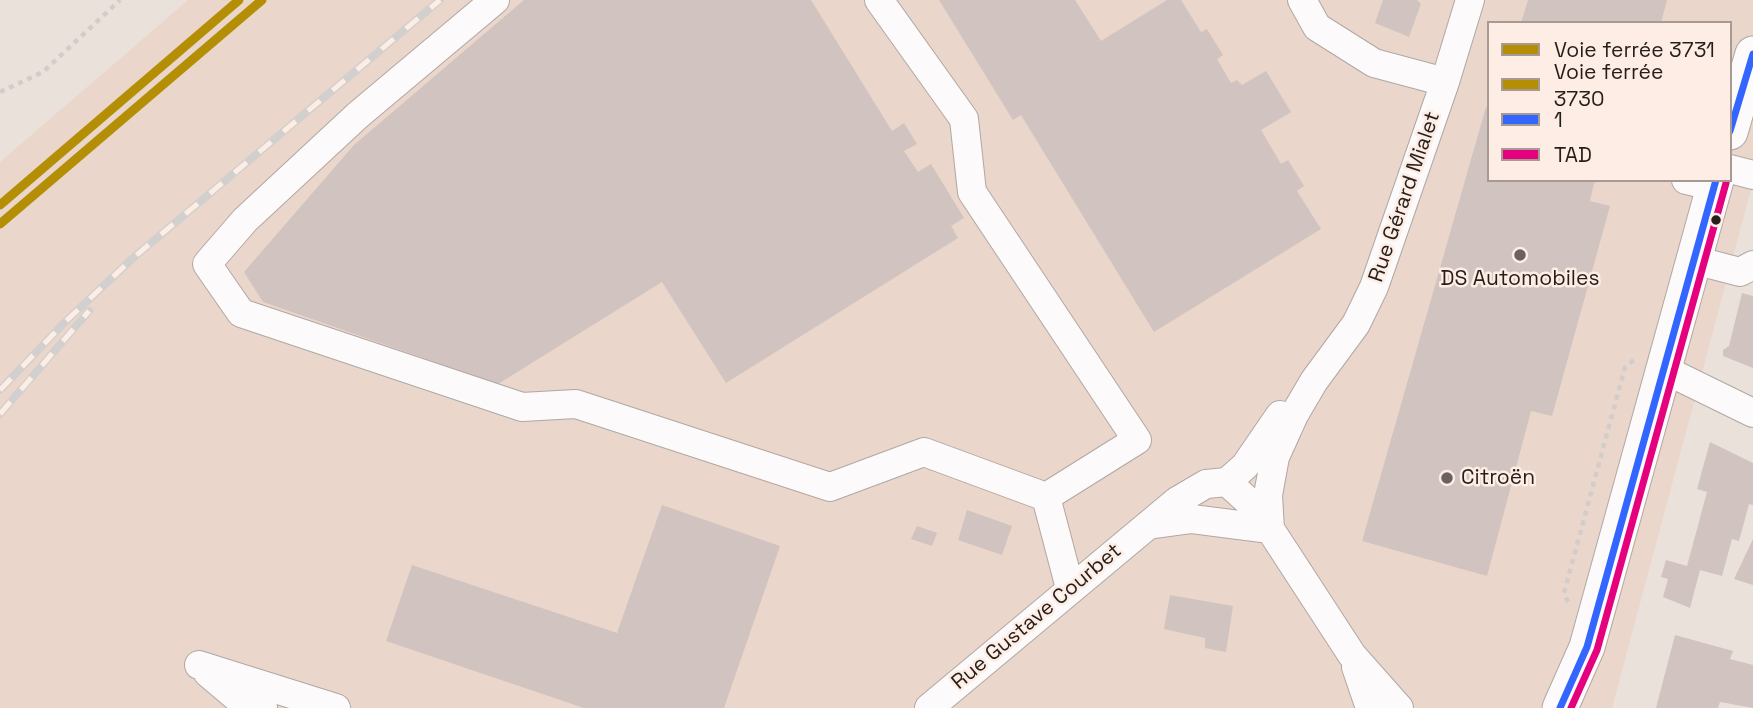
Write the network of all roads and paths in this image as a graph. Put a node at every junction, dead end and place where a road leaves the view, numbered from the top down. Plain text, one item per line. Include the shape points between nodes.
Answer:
1 (120, 0) edge
2 (495, 0) edge
3 (879, 0) edge
4 (1302, 0) edge
5 (1470, 0) edge
6 (1753, 54) edge
7 (1445, 82) junction
8 (0, 92) edge
9 (1732, 125) edge
10 (1753, 175) edge
11 (1732, 177) edge
12 (1711, 182) edge
13 (1694, 260) junction
14 (1753, 265) edge
15 (1663, 369) junction
16 (1314, 381) junction
17 (1753, 413) edge
18 (1236, 474) junction
19 (1046, 497) junction
20 (1189, 507) junction
21 (1270, 529) junction
22 (1070, 588) junction
23 (1587, 647) junction
24 (1352, 655) junction
25 (270, 698) edge
26 (336, 708) edge
27 (929, 708) edge
28 (1370, 708) edge
29 (1399, 708) edge
30 (1560, 708) edge
31 (1580, 708) edge

1 - 8 path via 43,72
2 - 19 street via 358,115 206,264 241,313 522,407 576,404 830,487 924,452
3 - 19 street via 964,119 972,192 1137,440
4 - 7 street via 1317,27 1374,64
5 - 7 street, Rue Gérard Mialet
6 - 9 main road
7 - 16 street, Rue Gérard Mialet via 1374,287 1356,324
10 - 11 street
12 - 13 main road
13 - 14 street via 1740,272
13 - 15 main road
15 - 17 street
15 - 23 main road
16 - 18 street, Rue Gérard Mialet via 1278,416
16 - 21 street, Rue Gérard Mialet via 1275,457 1268,495
18 - 20 street, Rue Gustave Courbet via 1206,484
18 - 21 street via 1247,500
19 - 22 street
20 - 21 street
20 - 22 street, Rue Gustave Courbet via 1146,525
21 - 24 street
22 - 27 street, Rue Gustave Courbet
23 - 30 main road
23 - 31 main road
24 - 28 street
24 - 29 street
25 - 26 street

